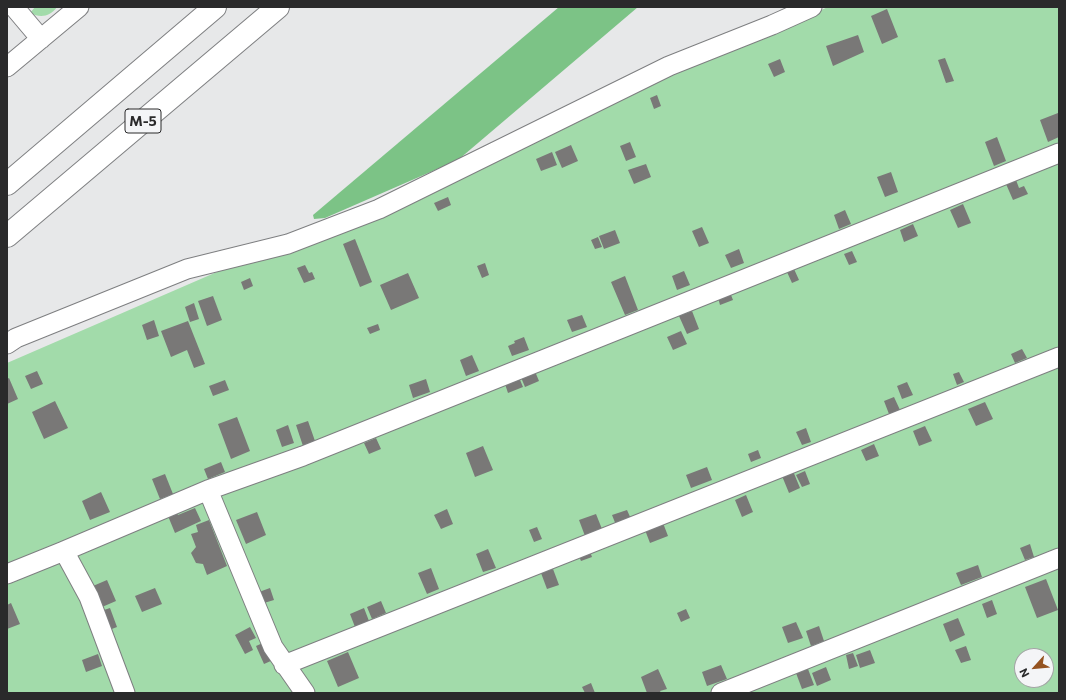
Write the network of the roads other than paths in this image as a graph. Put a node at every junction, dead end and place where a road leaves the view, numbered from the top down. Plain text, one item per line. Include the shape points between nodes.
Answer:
1 (14, 7) edge
2 (78, 7) edge
3 (215, 7) edge
4 (278, 7) edge
5 (812, 7) edge
6 (41, 38) junction
7 (7, 67) edge
8 (1059, 153) edge
9 (7, 184) edge
10 (7, 236) edge
11 (7, 344) edge
12 (1059, 357) edge
13 (208, 490) junction
14 (64, 551) junction
15 (1059, 558) edge
16 (7, 574) edge
17 (284, 665) junction
18 (125, 693) edge
19 (305, 693) edge
20 (721, 693) edge

1 - 6 street
2 - 6 street
3 - 9 highway, М-5
4 - 10 highway, М-5
5 - 11 street via 669,66 379,209 288,244 187,268 16,338
6 - 7 street
8 - 13 street via 303,456
12 - 17 street
13 - 14 street
13 - 17 street via 273,647
14 - 16 street
14 - 18 street via 89,597
15 - 20 street
17 - 19 street

